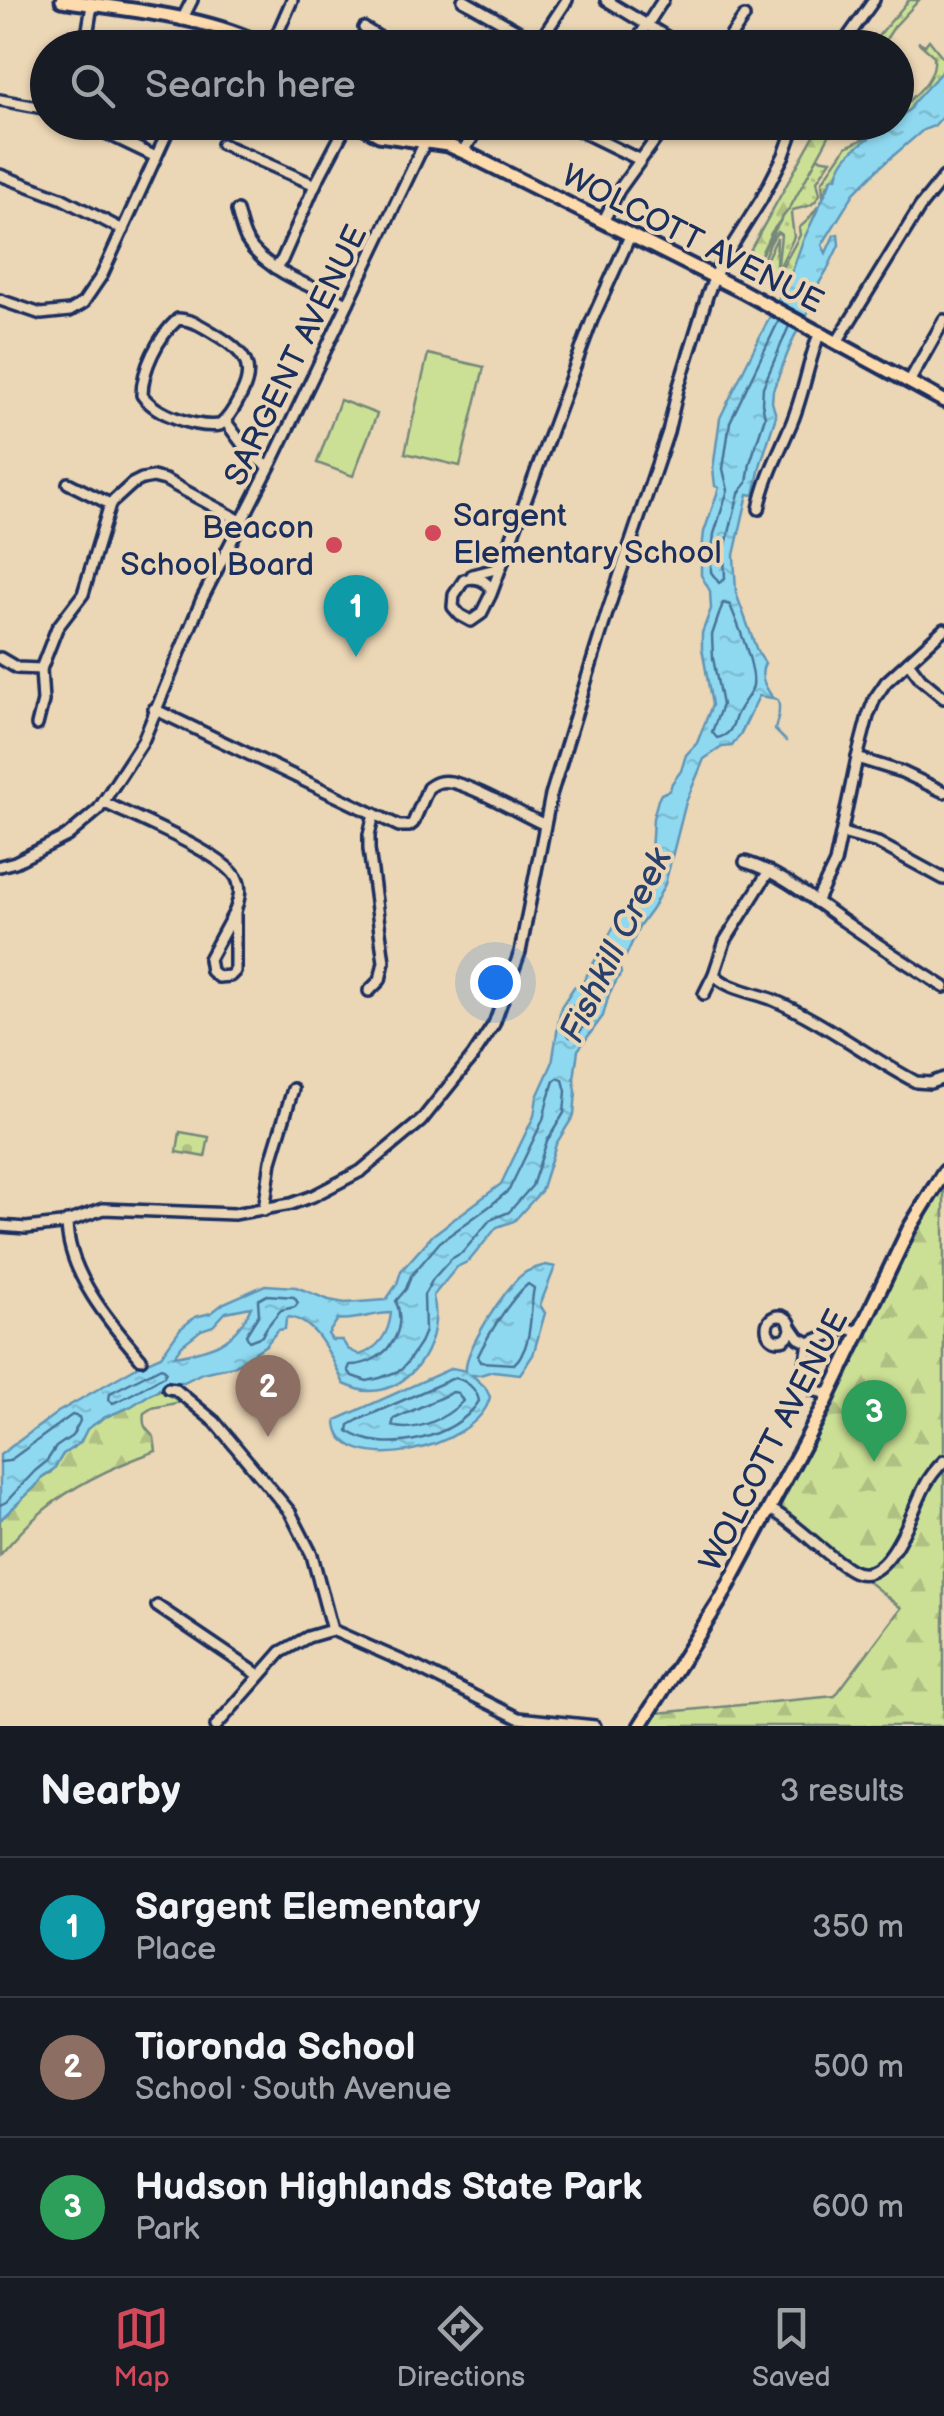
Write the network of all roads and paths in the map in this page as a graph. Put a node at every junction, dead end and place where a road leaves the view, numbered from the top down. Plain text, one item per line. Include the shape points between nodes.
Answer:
1 (62, 0) edge
2 (192, 0) edge
3 (292, 0) edge
4 (463, 0) edge
5 (566, 0) edge
6 (606, 0) edge
7 (663, 0) edge
8 (874, 0) edge
9 (92, 5) junction
10 (744, 17) dead end
11 (182, 20) junction
12 (647, 24) junction
13 (364, 28) dead end
14 (88, 30) edge
15 (228, 30) edge
16 (278, 30) edge
17 (367, 30) edge
18 (512, 30) edge
19 (547, 30) edge
20 (643, 30) edge
21 (656, 30) edge
22 (735, 30) edge
23 (853, 30) edge
24 (0, 100) edge
25 (30, 106) edge
26 (121, 140) edge
27 (164, 140) edge
28 (341, 140) edge
29 (413, 140) edge
30 (471, 140) edge
31 (599, 140) edge
32 (655, 140) edge
33 (790, 140) edge
34 (426, 142) junction
35 (222, 144) dead end
36 (462, 152) junction
37 (156, 157) junction
38 (640, 160) junction
39 (0, 175) edge
40 (944, 177) edge
41 (315, 185) junction
42 (237, 211) dead end
43 (603, 222) junction
44 (123, 230) junction
45 (630, 236) junction
46 (275, 268) junction
47 (718, 279) junction
48 (0, 300) edge
49 (348, 303) junction
50 (944, 320) edge
51 (818, 331) junction
52 (837, 342) junction
53 (908, 382) junction
54 (944, 401) edge
55 (226, 422) junction
56 (268, 467) junction
57 (68, 484) dead end
58 (110, 504) junction
59 (759, 509) dead end
60 (241, 521) junction
61 (505, 560) junction
62 (464, 580) junction
63 (491, 594) junction
64 (944, 629) edge
65 (0, 658) edge
66 (908, 662) junction
67 (40, 669) junction
68 (944, 698) edge
69 (154, 709) junction
70 (38, 725) dead end
71 (858, 758) junction
72 (944, 792) edge
73 (104, 803) junction
74 (374, 814) junction
75 (543, 824) junction
76 (842, 832) junction
77 (745, 862) dead end
78 (0, 866) edge
79 (769, 871) junction
80 (944, 879) edge
81 (816, 902) junction
82 (235, 911) junction
83 (714, 974) junction
84 (944, 987) edge
85 (368, 991) dead end
86 (704, 994) dead end
87 (944, 1078) edge
88 (293, 1090) dead end
89 (944, 1172) edge
90 (264, 1210) junction
91 (67, 1222) junction
92 (0, 1226) edge
93 (790, 1325) dead end
94 (860, 1332) junction
95 (809, 1343) junction
96 (141, 1359) dead end
97 (168, 1388) dead end
98 (830, 1394) junction
99 (944, 1461) edge
100 (770, 1509) junction
101 (157, 1606) dead end
102 (332, 1630) junction
103 (259, 1674) junction
104 (216, 1726) edge
105 (595, 1726) edge
106 (640, 1726) edge

1 - 9 main road
2 - 11 street
3 - 16 street
4 - 18 street
5 - 19 street
6 - 12 street
7 - 12 street
8 - 23 street
9 - 11 main road
9 - 14 street
10 - 22 street
11 - 15 main road
12 - 20 street
12 - 21 street
13 - 17 street
24 - 25 street
26 - 37 street
27 - 37 street
28 - 41 street
29 - 34 main road, WOLCOTT AVENUE
30 - 36 street
31 - 38 street
32 - 38 street
33 - 47 street via 721,262
34 - 36 main road, WOLCOTT AVENUE
34 - 49 street, SARGENT AVENUE
35 - 41 street
36 - 43 main road, WOLCOTT AVENUE
37 - 44 street
38 - 43 street
39 - 44 street
40 - 52 street
41 - 46 street
42 - 46 street via 247,241
43 - 45 main road, WOLCOTT AVENUE
44 - 48 street via 95,288 77,307 41,314
45 - 47 main road, WOLCOTT AVENUE
45 - 61 street via 592,320
46 - 49 street
47 - 51 main road, WOLCOTT AVENUE
47 - 75 street
49 - 56 street, SARGENT AVENUE
50 - 53 street
51 - 52 main road, WOLCOTT AVENUE
51 - 59 street
52 - 53 main road, WOLCOTT AVENUE
53 - 54 main road, WOLCOTT AVENUE
55 - 55 street via 248,381 247,363 229,342 178,319 146,370 142,395 179,420
55 - 56 street
56 - 60 street, SARGENT AVENUE
57 - 58 street
58 - 60 street via 152,477
58 - 67 street via 83,594 57,628
60 - 69 street, SARGENT AVENUE
61 - 62 street
61 - 63 street
62 - 63 street via 483,580
62 - 63 street via 452,603 466,619 476,619
64 - 66 street
65 - 67 street via 16,668
66 - 68 street
66 - 71 street via 875,698
67 - 70 street
69 - 73 street, SARGENT AVENUE
69 - 74 street
71 - 72 street
71 - 76 street
73 - 78 street, SARGENT AVENUE via 66,836
73 - 82 street via 232,870 240,888
74 - 75 street via 409,826 428,788 450,782
74 - 85 street via 368,849 384,962 380,980
75 - 90 street via 520,952 494,1024 473,1056 421,1121 360,1170 313,1196
76 - 80 street
76 - 81 street
77 - 79 street
79 - 81 street
79 - 83 street via 725,941
81 - 84 street
82 - 82 street via 209,959 218,977 234,971
83 - 86 street
83 - 87 street via 799,1012 916,1082
88 - 90 street
89 - 94 main road, WOLCOTT AVENUE via 908,1229
90 - 91 street via 222,1216 103,1209
91 - 92 street
91 - 96 street via 68,1246 82,1278
93 - 95 street
94 - 95 street via 846,1328
94 - 98 main road, WOLCOTT AVENUE
95 - 98 street via 803,1377 812,1390
97 - 102 street via 216,1422 290,1512 312,1555
98 - 100 main road, WOLCOTT AVENUE
99 - 100 street via 932,1472 896,1548 868,1572 854,1572
100 - 106 main road, WOLCOTT AVENUE via 722,1600
101 - 103 street
102 - 103 street via 281,1652
102 - 105 street via 518,1718
103 - 104 street

